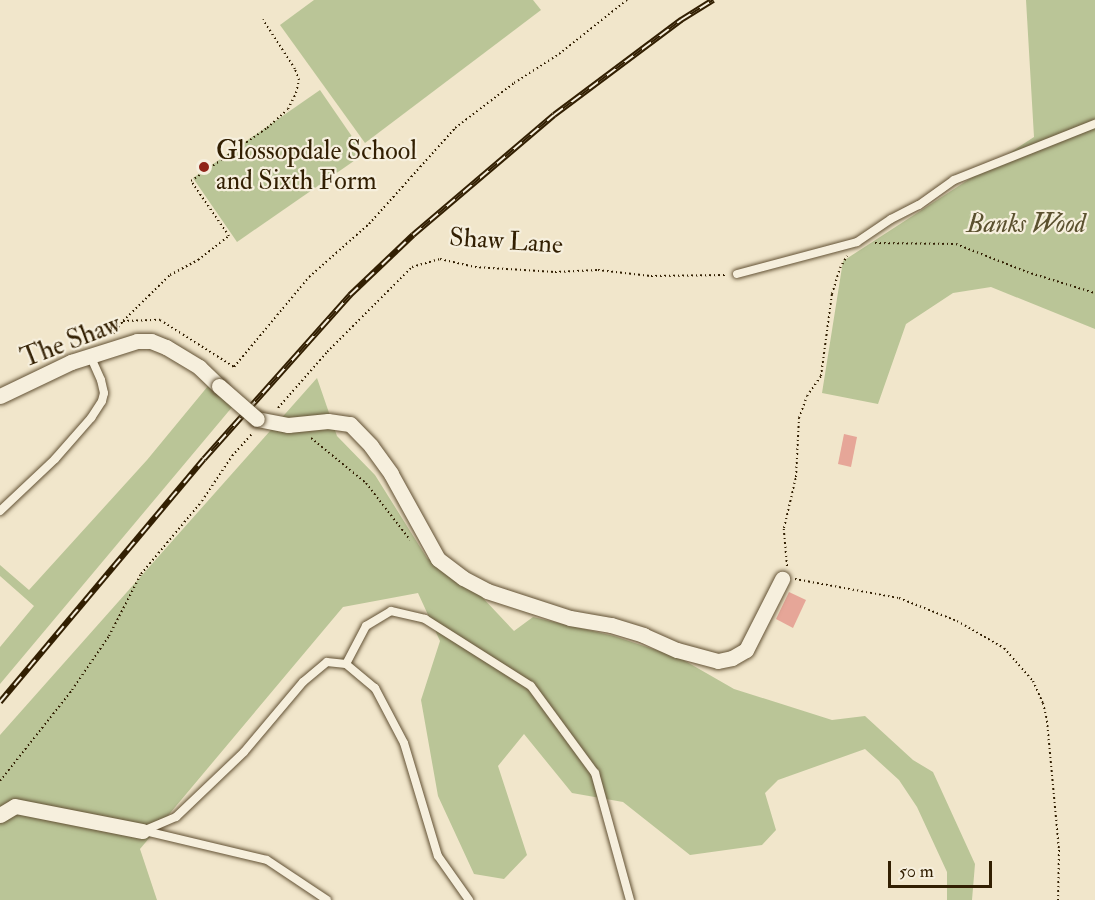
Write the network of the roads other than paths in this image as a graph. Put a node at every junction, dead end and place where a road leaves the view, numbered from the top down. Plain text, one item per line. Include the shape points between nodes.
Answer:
1 (1095, 124) edge
2 (737, 274) road end
3 (94, 354) junction
4 (0, 396) edge
5 (0, 511) edge
6 (782, 579) road end
7 (346, 664) junction
8 (0, 815) edge
9 (143, 831) junction
10 (327, 900) edge
11 (469, 900) edge
12 (630, 900) edge

1 - 2 lane via 954,180 857,242
3 - 4 street, The Shaw
3 - 5 lane via 104,393 102,400 55,459
3 - 6 street, The Shaw, bridge via 137,341 151,341 182,356 261,420 288,425 350,424 391,474 438,558 487,591 570,618 644,634 677,650 718,661 746,650
7 - 9 lane via 327,662 303,682 244,752 176,817
7 - 11 lane via 375,688 404,743 438,856
7 - 12 lane via 366,626 391,611 425,619 531,686 595,773
8 - 9 street via 15,806
9 - 10 lane via 267,860

